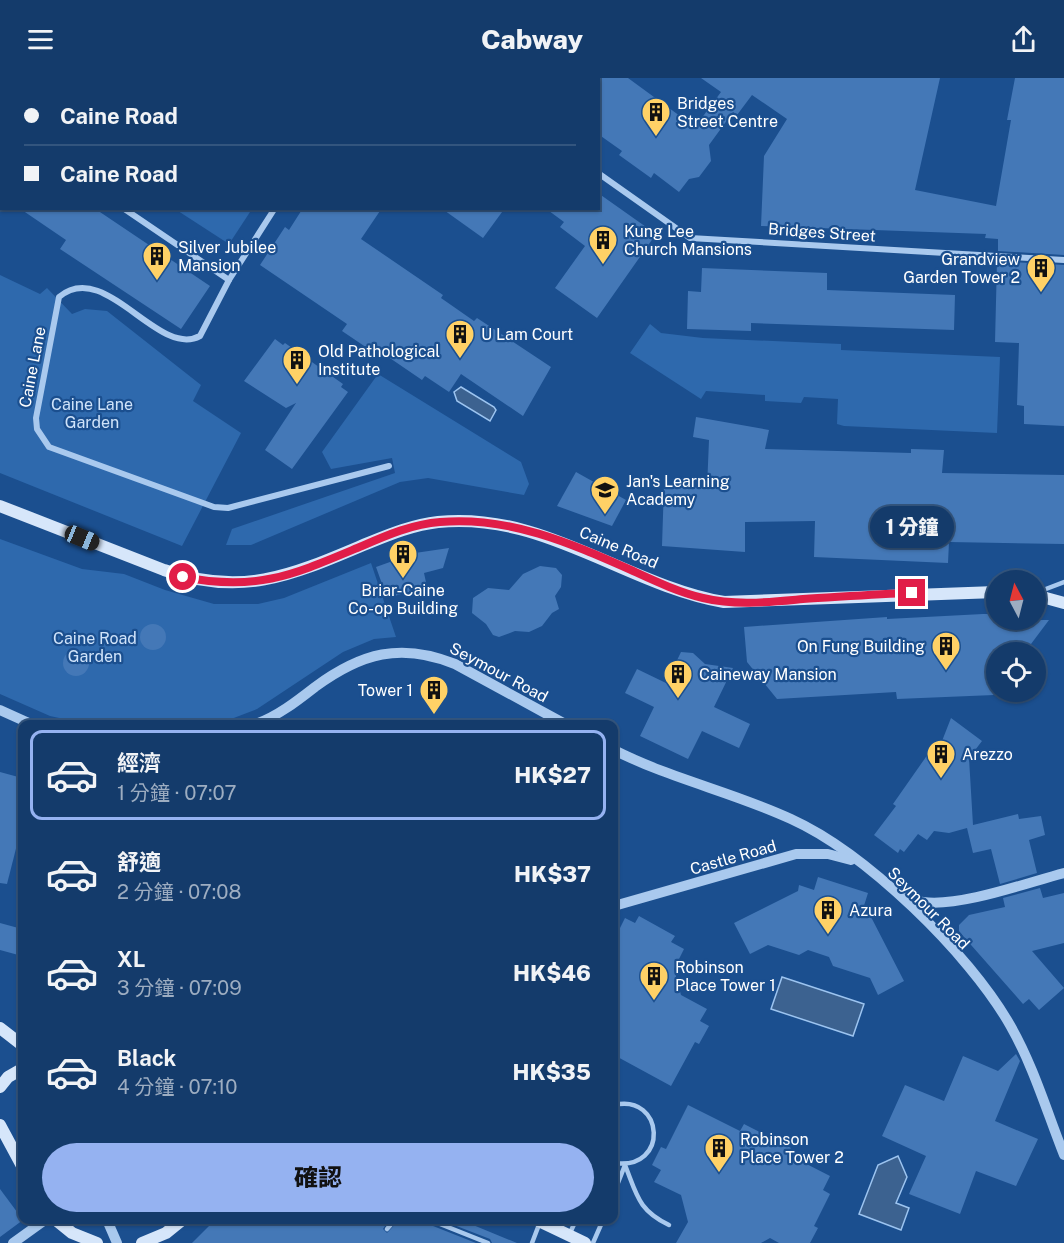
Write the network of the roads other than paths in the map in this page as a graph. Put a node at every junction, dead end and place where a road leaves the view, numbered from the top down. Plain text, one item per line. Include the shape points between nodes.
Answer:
1 (600, 174) edge
2 (126, 210) edge
3 (274, 210) edge
4 (1064, 260) edge
5 (229, 280) junction
6 (389, 466) dead end
7 (0, 506) edge
8 (1064, 582) edge
9 (1046, 589) edge
10 (986, 592) edge
11 (1046, 597) edge
12 (1064, 603) edge
13 (0, 710) edge
14 (22, 720) edge
15 (263, 720) edge
16 (558, 720) edge
17 (618, 752) edge
18 (861, 863) junction
19 (1064, 873) edge
20 (896, 891) junction
21 (618, 905) edge
22 (0, 1028) edge
23 (18, 1042) edge
24 (18, 1072) edge
25 (4, 1082) edge
26 (618, 1105) edge
27 (0, 1125) edge
28 (1064, 1155) edge
29 (18, 1159) edge
30 (618, 1164) edge
31 (625, 1165) junction
32 (618, 1183) edge
33 (39, 1224) edge
34 (61, 1224) edge
35 (109, 1224) edge
36 (177, 1224) edge
37 (391, 1224) edge
38 (440, 1224) edge
39 (538, 1224) edge
40 (545, 1224) edge
41 (574, 1224) edge
42 (601, 1224) edge
43 (669, 1225) dead end
44 (387, 1229) dead end
45 (569, 1236) junction
46 (13, 1243) edge
47 (97, 1243) edge
48 (117, 1243) edge
49 (142, 1243) edge
50 (488, 1243) edge
51 (532, 1243) edge
52 (585, 1243) edge
53 (593, 1243) edge

1 - 4 street, Bridges Street via 690,238
2 - 5 street
3 - 5 street
5 - 6 street, Caine Lane via 200,336 183,341 108,295 83,290 64,293 58,301 36,418 42,439 49,447 214,507 228,508
7 - 10 main road, Caine Road via 183,577 223,584 285,577 400,531 456,521 537,532 686,594 724,602
8 - 9 lane
11 - 12 main road
13 - 14 street
15 - 16 street, Seymour Road via 357,662 406,651 455,664
17 - 18 street, Seymour Road via 669,775 787,817
18 - 20 street, Seymour Road
18 - 21 street, Castle Road via 828,854 796,854
19 - 20 street via 970,898 935,903 920,902
20 - 28 street, Seymour Road via 997,1004 1020,1045
22 - 23 main road
24 - 25 main road
26 - 31 lane via 634,1105 644,1111 655,1133 646,1155
27 - 29 main road
30 - 31 lane
31 - 32 lane
31 - 43 lane via 642,1206
33 - 46 street
34 - 47 main road
35 - 48 street
36 - 49 main road
37 - 44 lane
38 - 50 lane
39 - 51 lane
40 - 45 main road
41 - 45 lane
42 - 53 lane
45 - 52 main road

